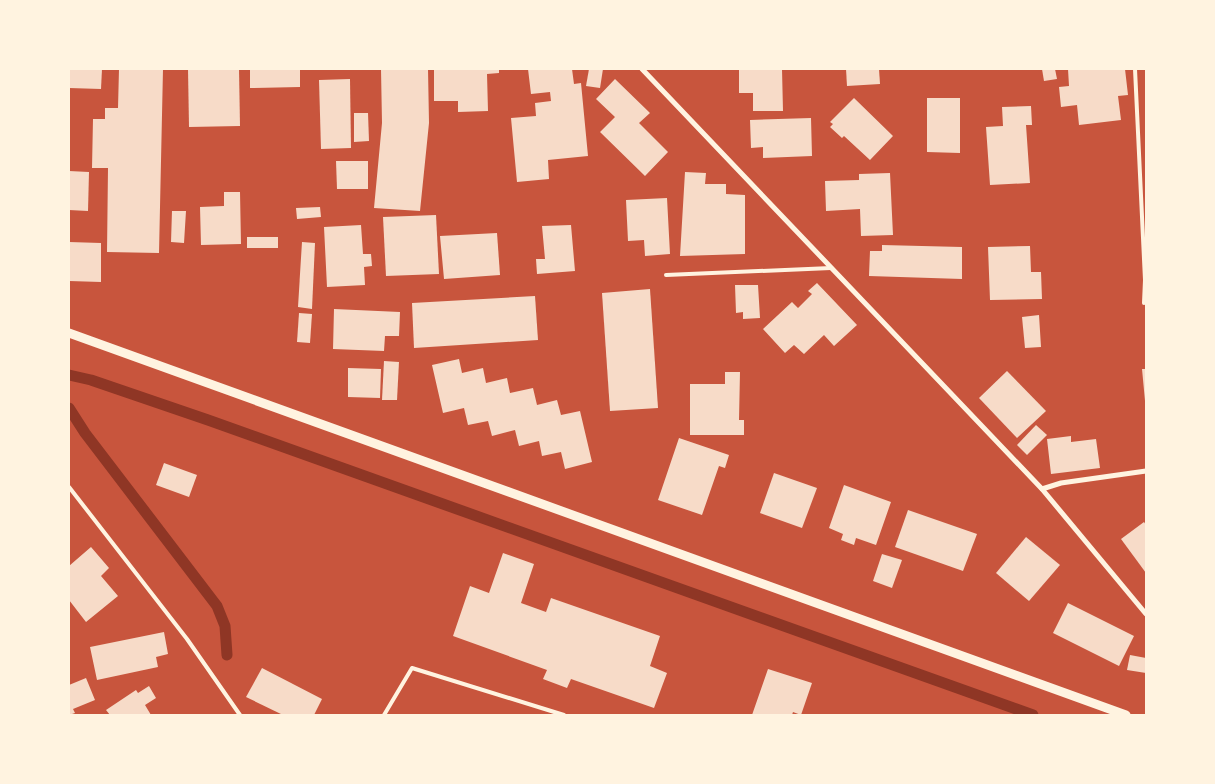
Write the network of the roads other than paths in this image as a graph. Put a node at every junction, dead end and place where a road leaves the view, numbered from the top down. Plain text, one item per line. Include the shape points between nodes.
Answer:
1 (642, 69) edge
2 (1135, 69) edge
3 (833, 268) junction
4 (666, 275) dead end
5 (1144, 303) dead end
6 (69, 333) edge
7 (1146, 472) edge
8 (69, 487) edge
9 (1042, 489) junction
10 (1146, 614) edge
11 (240, 715) edge
12 (384, 715) edge
13 (564, 715) edge
14 (1126, 715) edge

1 - 3 street
2 - 5 lane
3 - 4 lane
3 - 9 street
6 - 14 street
7 - 9 street via 1061,483
8 - 11 lane via 187,639
9 - 10 street
12 - 13 lane via 412,668

